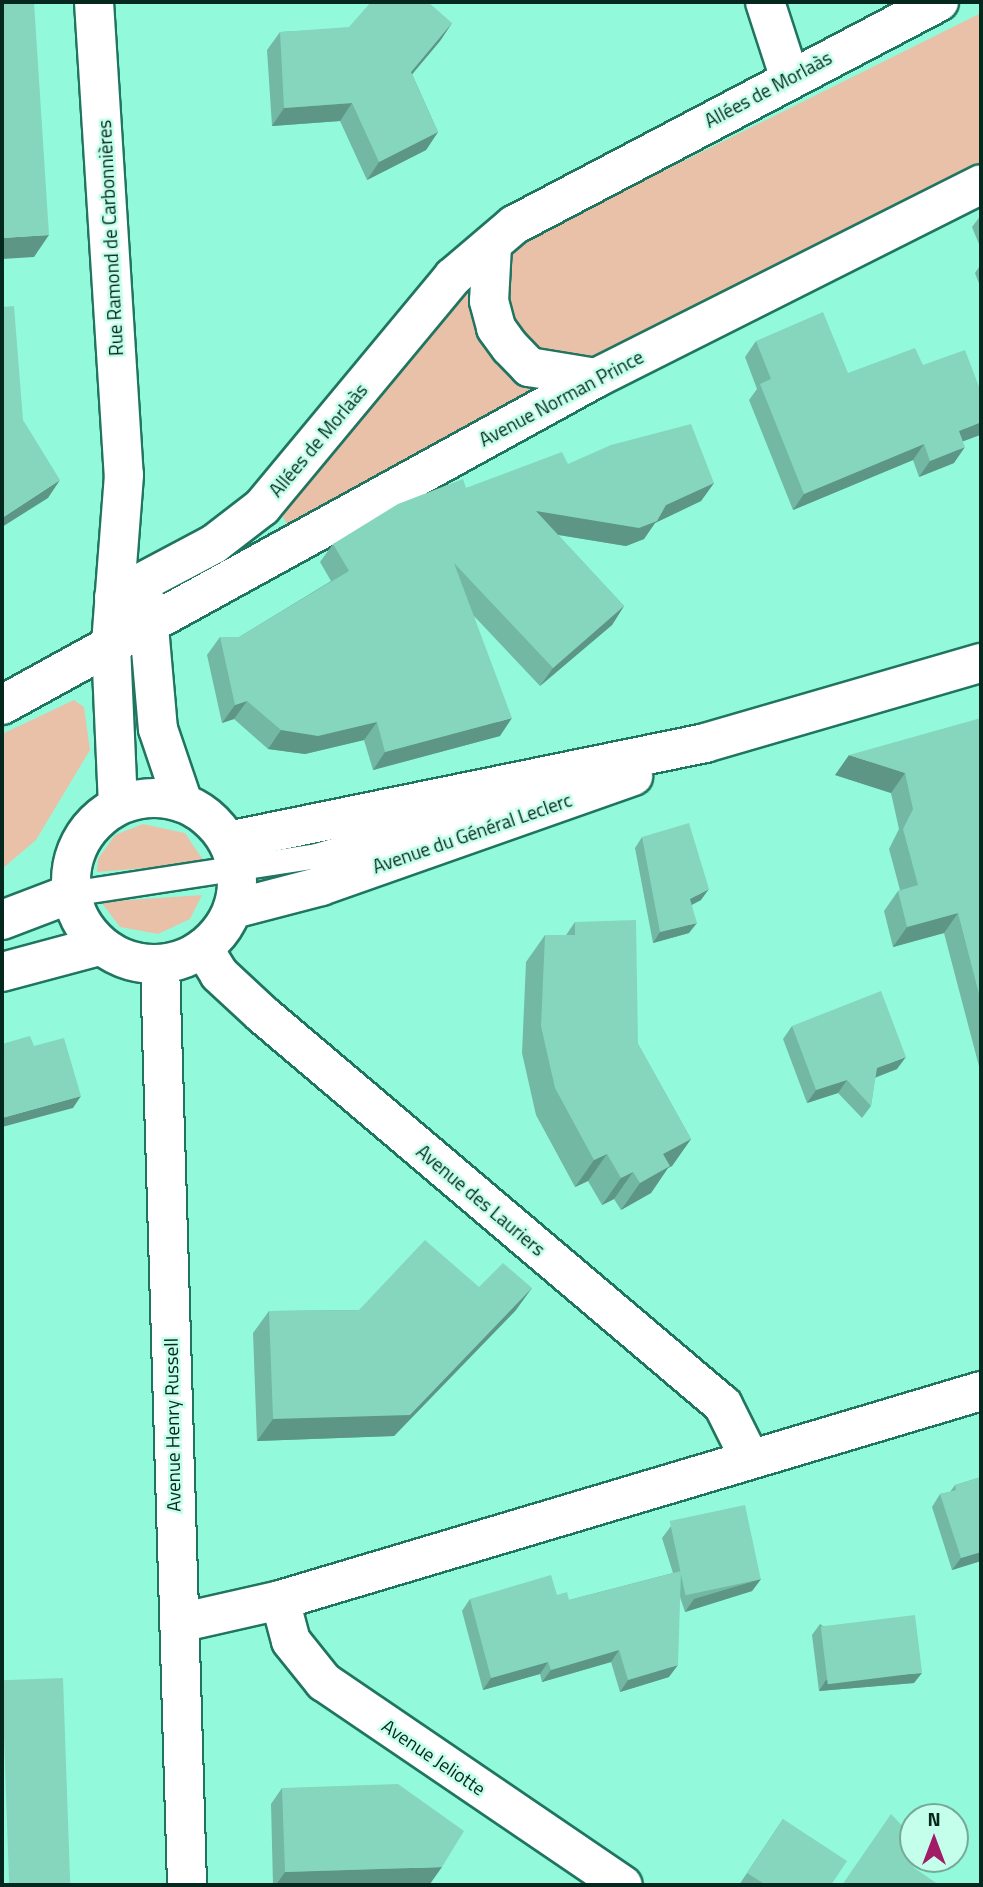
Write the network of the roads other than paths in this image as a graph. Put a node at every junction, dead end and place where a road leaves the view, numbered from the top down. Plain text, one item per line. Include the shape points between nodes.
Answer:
1 (94, 2) edge
2 (765, 2) edge
3 (939, 2) edge
4 (789, 76) junction
5 (981, 184) edge
6 (492, 246) junction
7 (596, 378) junction
8 (130, 589) junction
9 (149, 626) junction
10 (111, 645) junction
11 (981, 663) edge
12 (2, 705) edge
13 (705, 743) junction
14 (183, 803) junction
15 (118, 805) junction
16 (233, 856) junction
17 (71, 894) junction
18 (233, 909) junction
19 (2, 920) edge
20 (99, 946) junction
21 (203, 948) junction
22 (160, 964) junction
23 (2, 972) edge
24 (981, 1391) edge
25 (750, 1459) junction
26 (280, 1600) junction
27 (179, 1623) junction
28 (187, 1885) edge
29 (623, 1885) edge

1 - 8 street, Rue Ramond de Carbonnières
2 - 4 street
3 - 4 street, Allées de Morlaàs
4 - 6 street, Allées de Morlaàs via 514,225
5 - 7 street, Avenue Norman Prince
6 - 7 street via 489,301 496,328 510,347 529,367
6 - 8 street, Allées de Morlaàs via 453,277 262,507 214,544
7 - 9 street, Avenue Norman Prince
8 - 9 street, Rue Ramond de Carbonnières
8 - 10 street, Rue Ramond de Carbonnières
9 - 10 street
9 - 14 street, Rue Ramond de Carbonnières via 158,729
10 - 12 street
10 - 15 street, Rue Ramond de Carbonnières
11 - 13 street, Avenue du Général Leclerc
13 - 16 street, Avenue du Général Leclerc via 631,755
13 - 18 street, Avenue du Général Leclerc via 646,771 346,877
14 - 15 street via 143,798
14 - 16 street via 198,810
15 - 17 street via 79,842
16 - 17 lane
16 - 18 street
17 - 19 street
17 - 20 street via 79,919
18 - 21 street
20 - 22 street via 143,965
20 - 23 street
21 - 22 street
21 - 25 street, Avenue des Lauriers via 219,974 262,1014 723,1405
22 - 27 street, Avenue Henry Russell
24 - 25 street
25 - 26 street
26 - 27 street
26 - 29 street, Avenue Jeliotte via 291,1642 324,1682
27 - 28 street, Avenue Henry Russell

